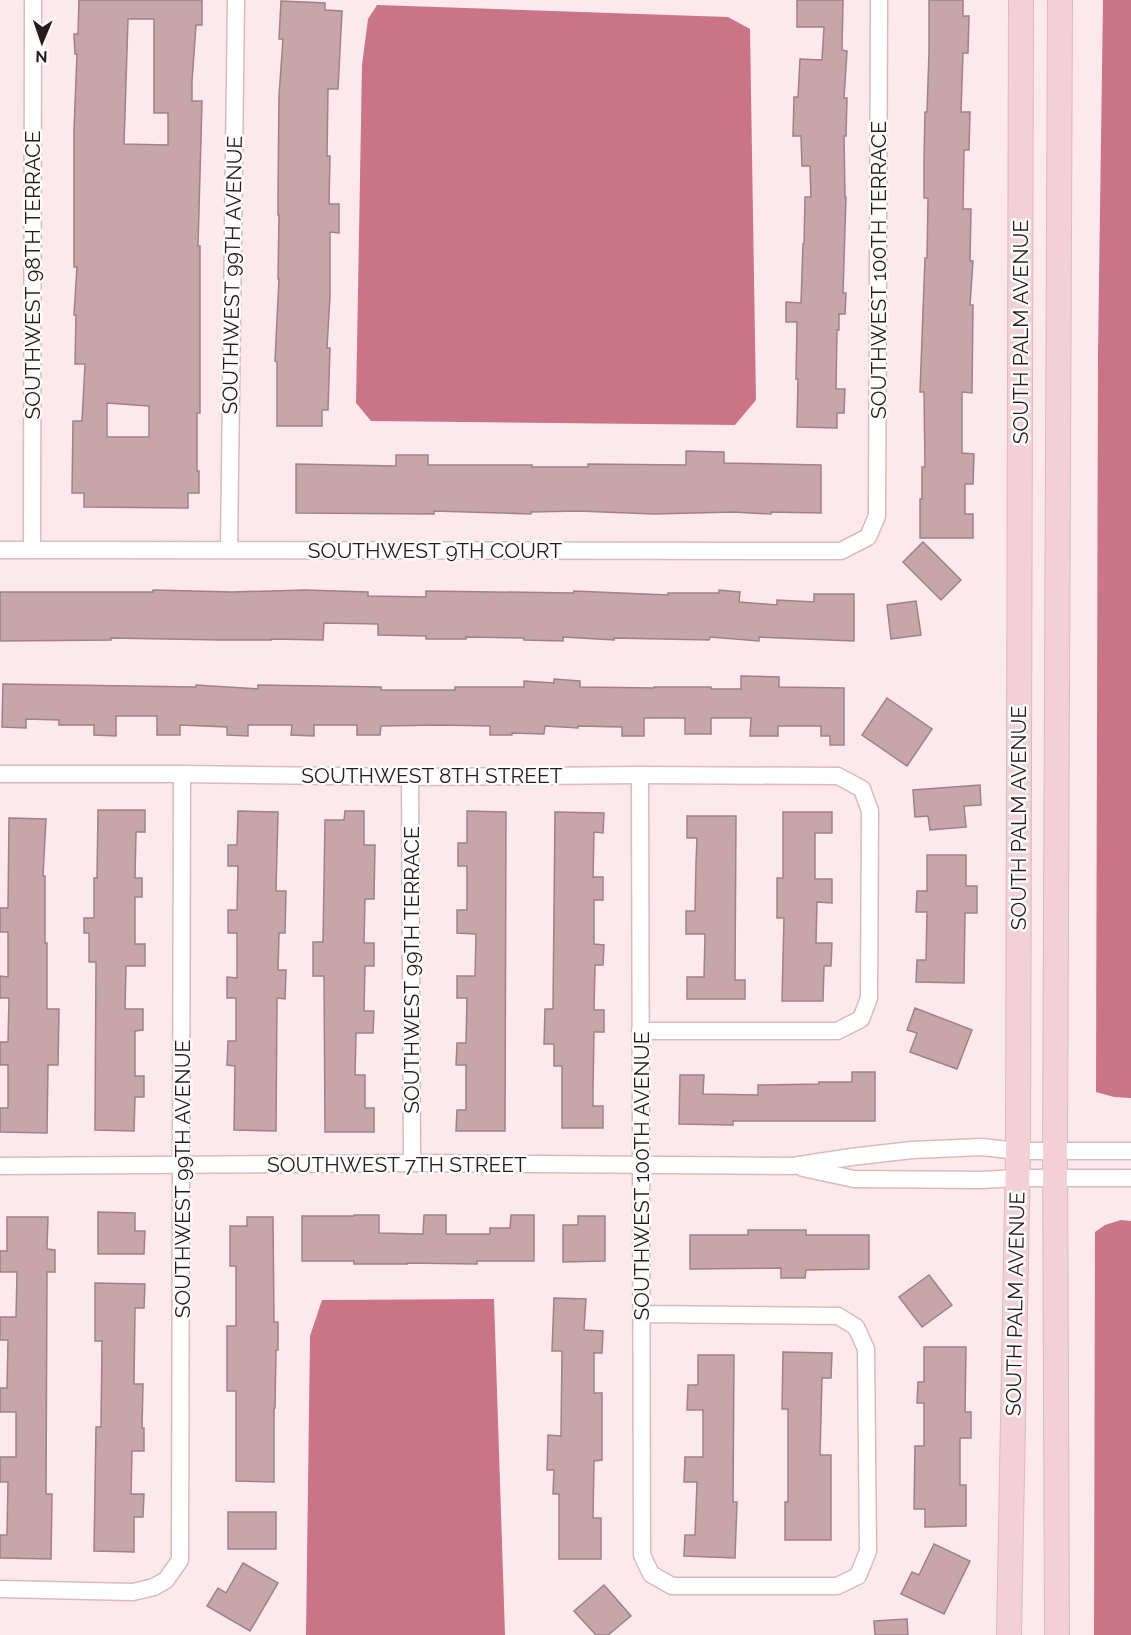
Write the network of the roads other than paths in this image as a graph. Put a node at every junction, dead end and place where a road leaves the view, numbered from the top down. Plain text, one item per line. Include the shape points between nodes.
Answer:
1 (33, 0) edge
2 (236, 0) edge
3 (879, 0) edge
4 (1021, 0) edge
5 (1060, 0) edge
6 (867, 537) joint
7 (32, 549) junction
8 (229, 549) junction
9 (0, 550) edge
10 (0, 774) edge
11 (182, 774) junction
12 (640, 775) junction
13 (410, 777) junction
14 (640, 1030) junction
15 (1131, 1150) edge
16 (1018, 1151) junction
17 (1055, 1151) junction
18 (412, 1163) junction
19 (182, 1164) junction
20 (0, 1166) edge
21 (641, 1166) junction
22 (793, 1166) junction
23 (1017, 1178) junction
24 (1056, 1178) junction
25 (1131, 1178) edge
26 (642, 1314) junction
27 (0, 1589) edge
28 (1009, 1635) edge
29 (1057, 1635) edge

1 - 7 street, SOUTHWEST 98TH TERRACE
2 - 8 street, SOUTHWEST 99TH AVENUE
3 - 6 street, SOUTHWEST 100TH TERRACE via 877,516
4 - 16 main road, SOUTH PALM AVENUE
5 - 17 main road, SOUTH PALM AVENUE
6 - 8 street, SOUTHWEST 9TH COURT via 841,550
7 - 8 street, SOUTHWEST 9TH COURT
7 - 9 street, SOUTHWEST 9TH COURT
10 - 11 street, SOUTHWEST 8TH STREET
11 - 13 street, SOUTHWEST 8TH STREET
11 - 19 street, SOUTHWEST 99TH AVENUE
12 - 13 street, SOUTHWEST 8TH STREET
12 - 14 street, SOUTHWEST 100TH AVENUE
12 - 14 street, SOUTHWEST 8TH STREET via 838,776 862,789 870,811 869,998 861,1019 837,1031
13 - 18 street, SOUTHWEST 99TH TERRACE
14 - 21 street, SOUTHWEST 100TH AVENUE
15 - 17 street, SOUTHWEST 7TH STREET
16 - 17 street, SOUTHWEST 7TH STREET
16 - 22 street, SOUTHWEST 7TH STREET via 982,1147 912,1150
16 - 23 main road, SOUTH PALM AVENUE
17 - 24 main road, SOUTH PALM AVENUE
18 - 19 street, SOUTHWEST 7TH STREET
18 - 21 street, SOUTHWEST 7TH STREET
19 - 20 street, SOUTHWEST 7TH STREET
19 - 27 street, SOUTHWEST 99TH AVENUE via 180,1560 166,1580 133,1592
21 - 22 street, SOUTHWEST 7TH STREET
21 - 26 street, SOUTHWEST 100TH AVENUE
22 - 23 street, SOUTHWEST 7TH STREET via 854,1179
23 - 24 street, SOUTHWEST 7TH STREET
23 - 28 main road, SOUTH PALM AVENUE
24 - 25 street, SOUTHWEST 7TH STREET
24 - 29 main road, SOUTH PALM AVENUE
26 - 26 street, SOUTHWEST 100TH AVENUE via 838,1316 856,1327 866,1348 868,1551 858,1576 837,1586 672,1586 651,1574 642,1555

